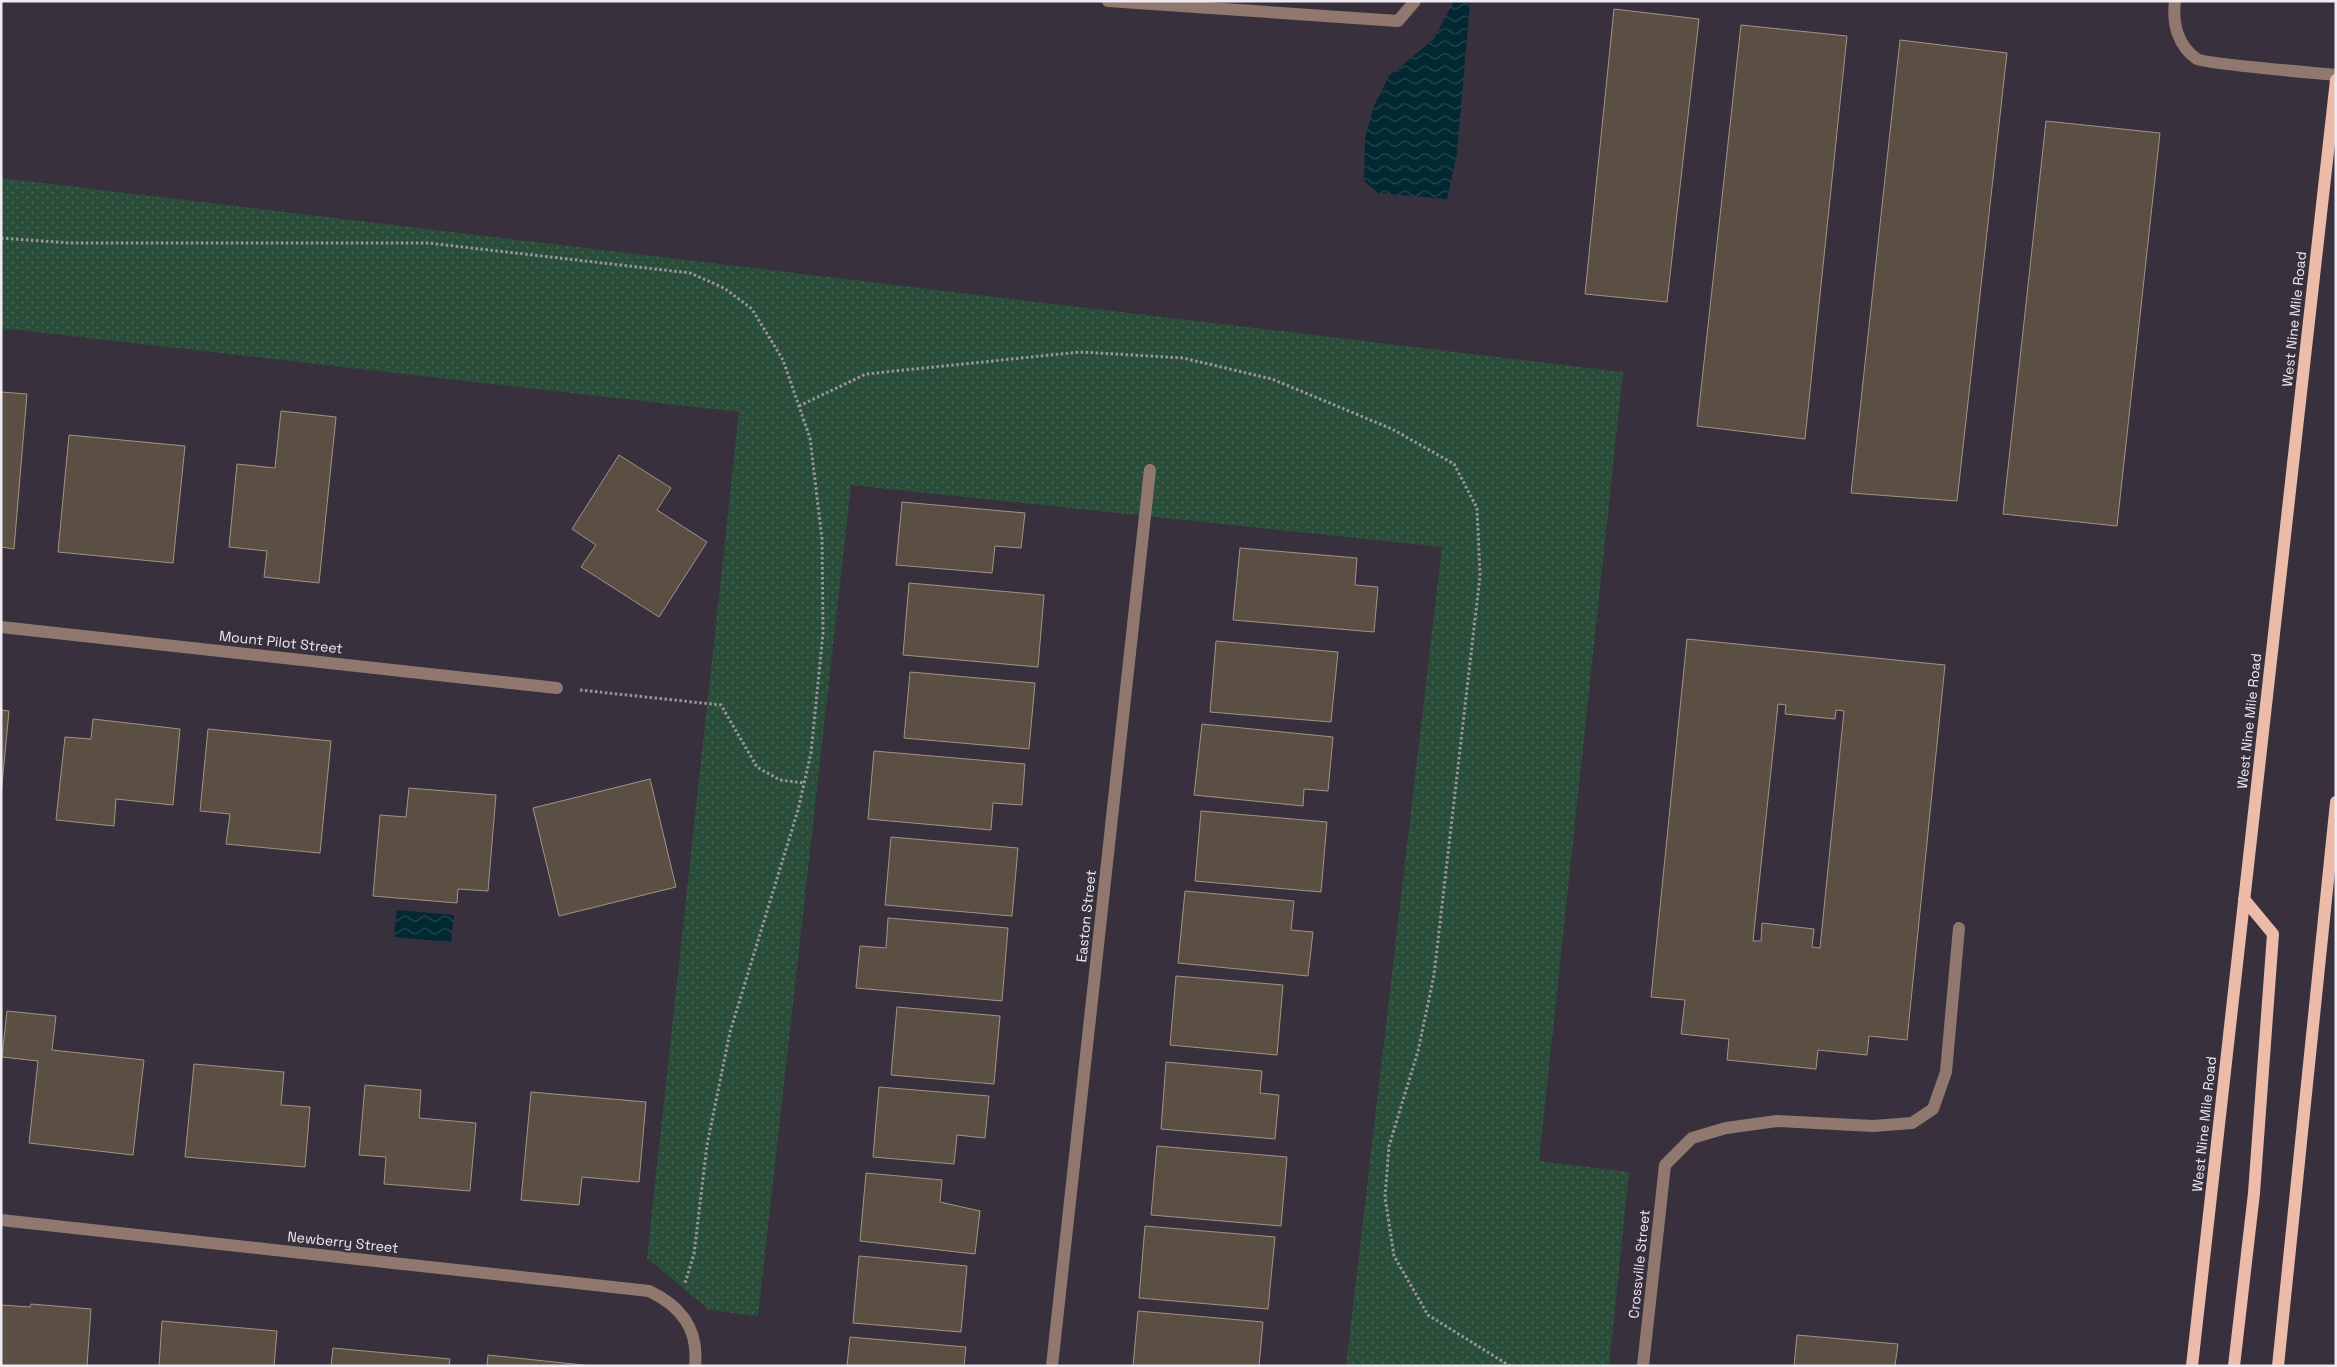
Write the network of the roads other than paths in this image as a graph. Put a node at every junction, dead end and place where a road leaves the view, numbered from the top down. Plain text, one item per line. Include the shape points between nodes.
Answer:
1 (1108, 1) edge
2 (1415, 1) edge
3 (2175, 1) edge
4 (2336, 75) edge
5 (2336, 80) edge
6 (1150, 470) dead end
7 (1, 627) edge
8 (557, 688) road end
9 (2336, 802) edge
10 (2334, 838) edge
11 (2244, 899) junction
12 (1959, 928) dead end
13 (1, 1220) edge
14 (695, 1366) edge
15 (1052, 1366) edge
16 (1643, 1366) edge
17 (2192, 1366) edge
18 (2234, 1366) edge
19 (2278, 1366) edge

1 - 2 street via 1398,21
3 - 4 street via 2179,41 2199,60
5 - 11 main road, West Nine Mile Road
6 - 15 street, Easton Street
7 - 8 street, Mount Pilot Street
9 - 10 main road
10 - 19 main road
11 - 17 main road, West Nine Mile Road
11 - 18 main road via 2273,934 2254,1193
12 - 16 street, Crossville Street via 1946,1072 1934,1109 1912,1123 1873,1126 1777,1121 1726,1128 1692,1138 1665,1165
13 - 14 street, Newberry Street via 649,1291 678,1308 692,1331

